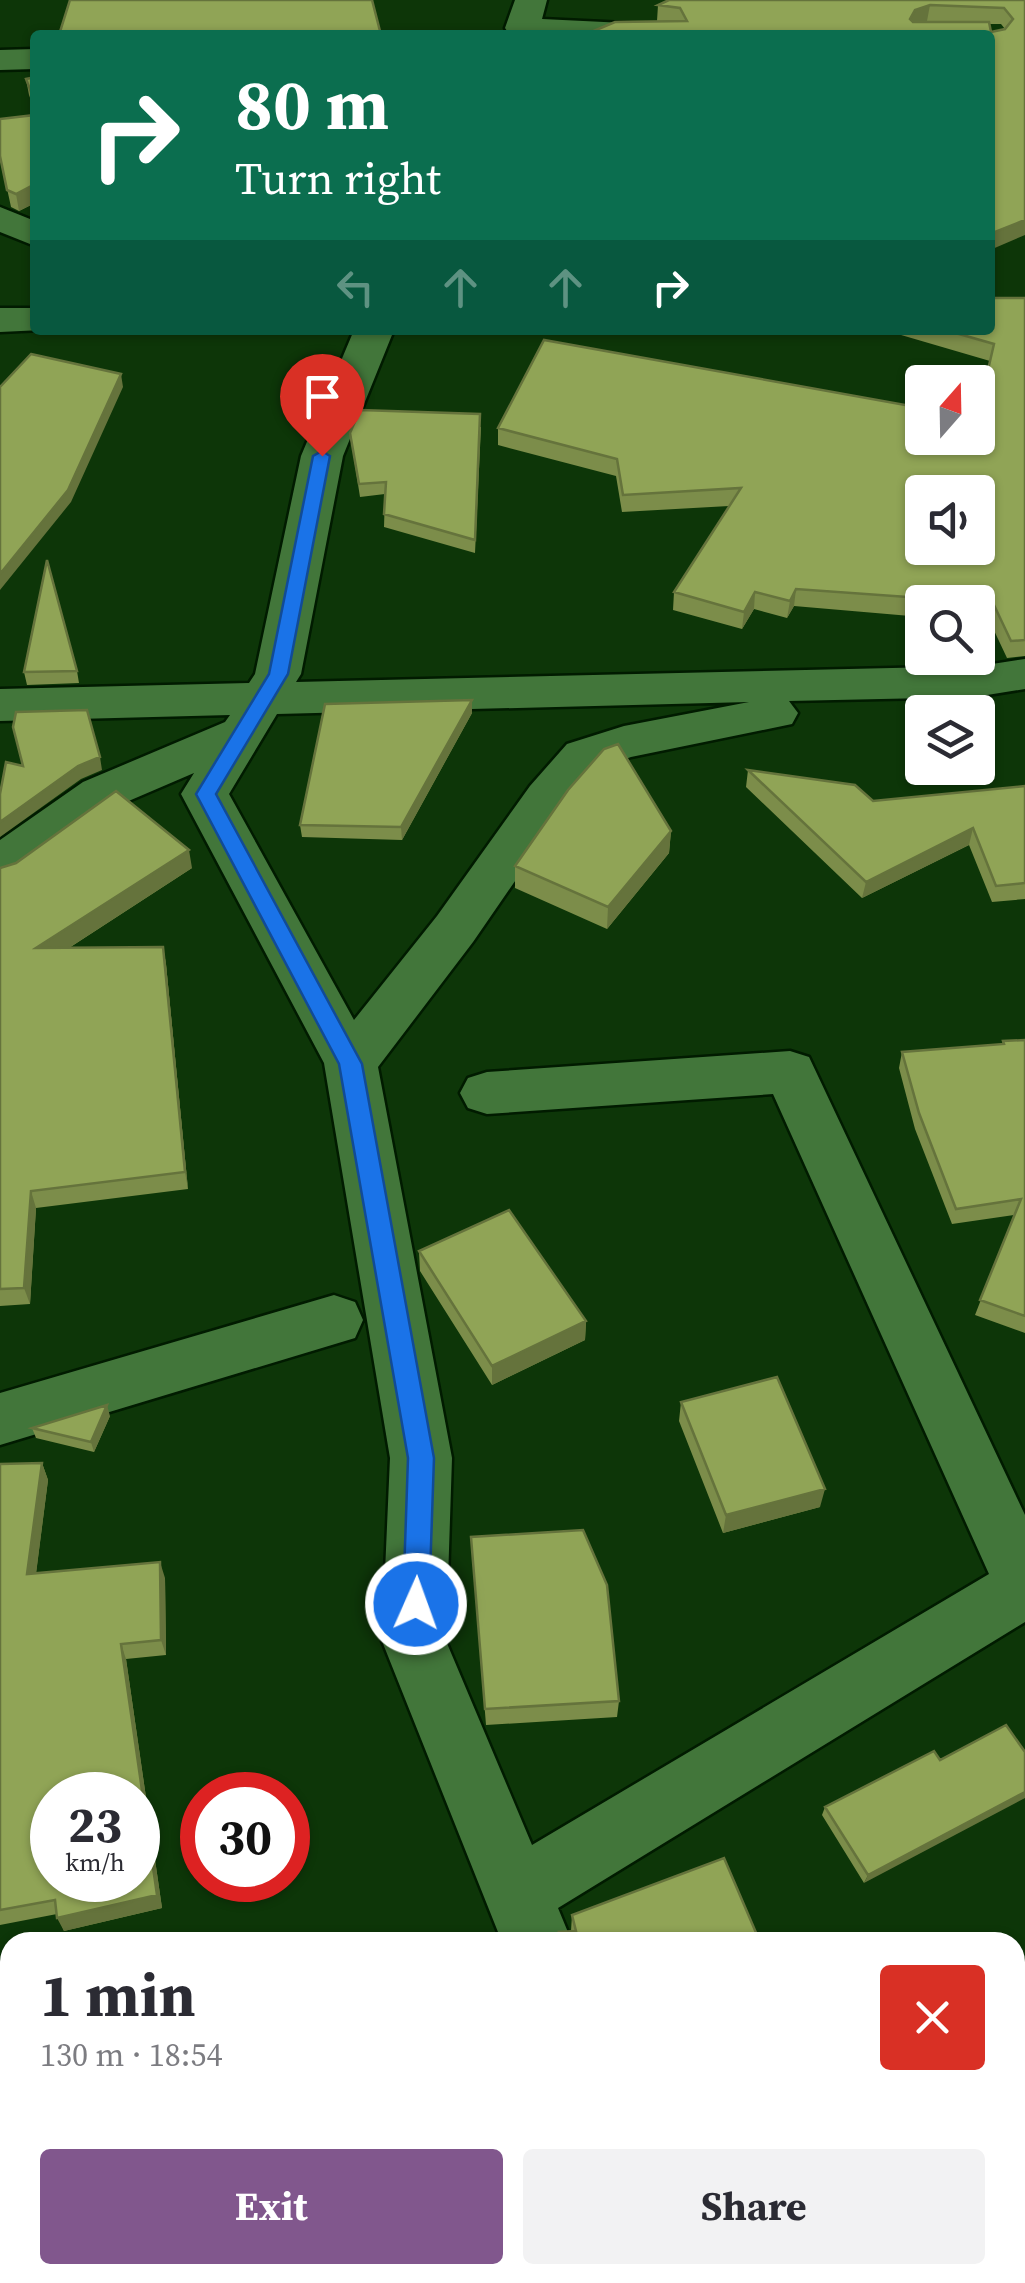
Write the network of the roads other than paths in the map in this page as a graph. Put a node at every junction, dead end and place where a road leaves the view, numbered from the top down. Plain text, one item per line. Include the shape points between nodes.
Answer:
1 (530, 0) edge
2 (563, 30) edge
3 (30, 59) edge
4 (0, 60) edge
5 (0, 218) edge
6 (30, 233) edge
7 (0, 320) edge
8 (30, 320) edge
9 (372, 335) edge
10 (1025, 674) edge
11 (978, 681) junction
12 (0, 706) edge
13 (243, 732) junction
14 (0, 864) edge
15 (350, 1064) junction
16 (486, 1094) dead end
17 (334, 1320) dead end
18 (0, 1419) edge
19 (1025, 1585) edge
20 (527, 1918) edge

1 - 2 street via 522,28
3 - 4 street
5 - 6 street
7 - 8 street
9 - 13 street via 322,456 278,674
10 - 11 street
11 - 12 street
11 - 15 street via 749,717 584,756
13 - 14 street via 100,794
13 - 15 street via 206,794
15 - 20 street via 421,1458 414,1640
16 - 19 street via 790,1072
17 - 18 street
19 - 20 street

